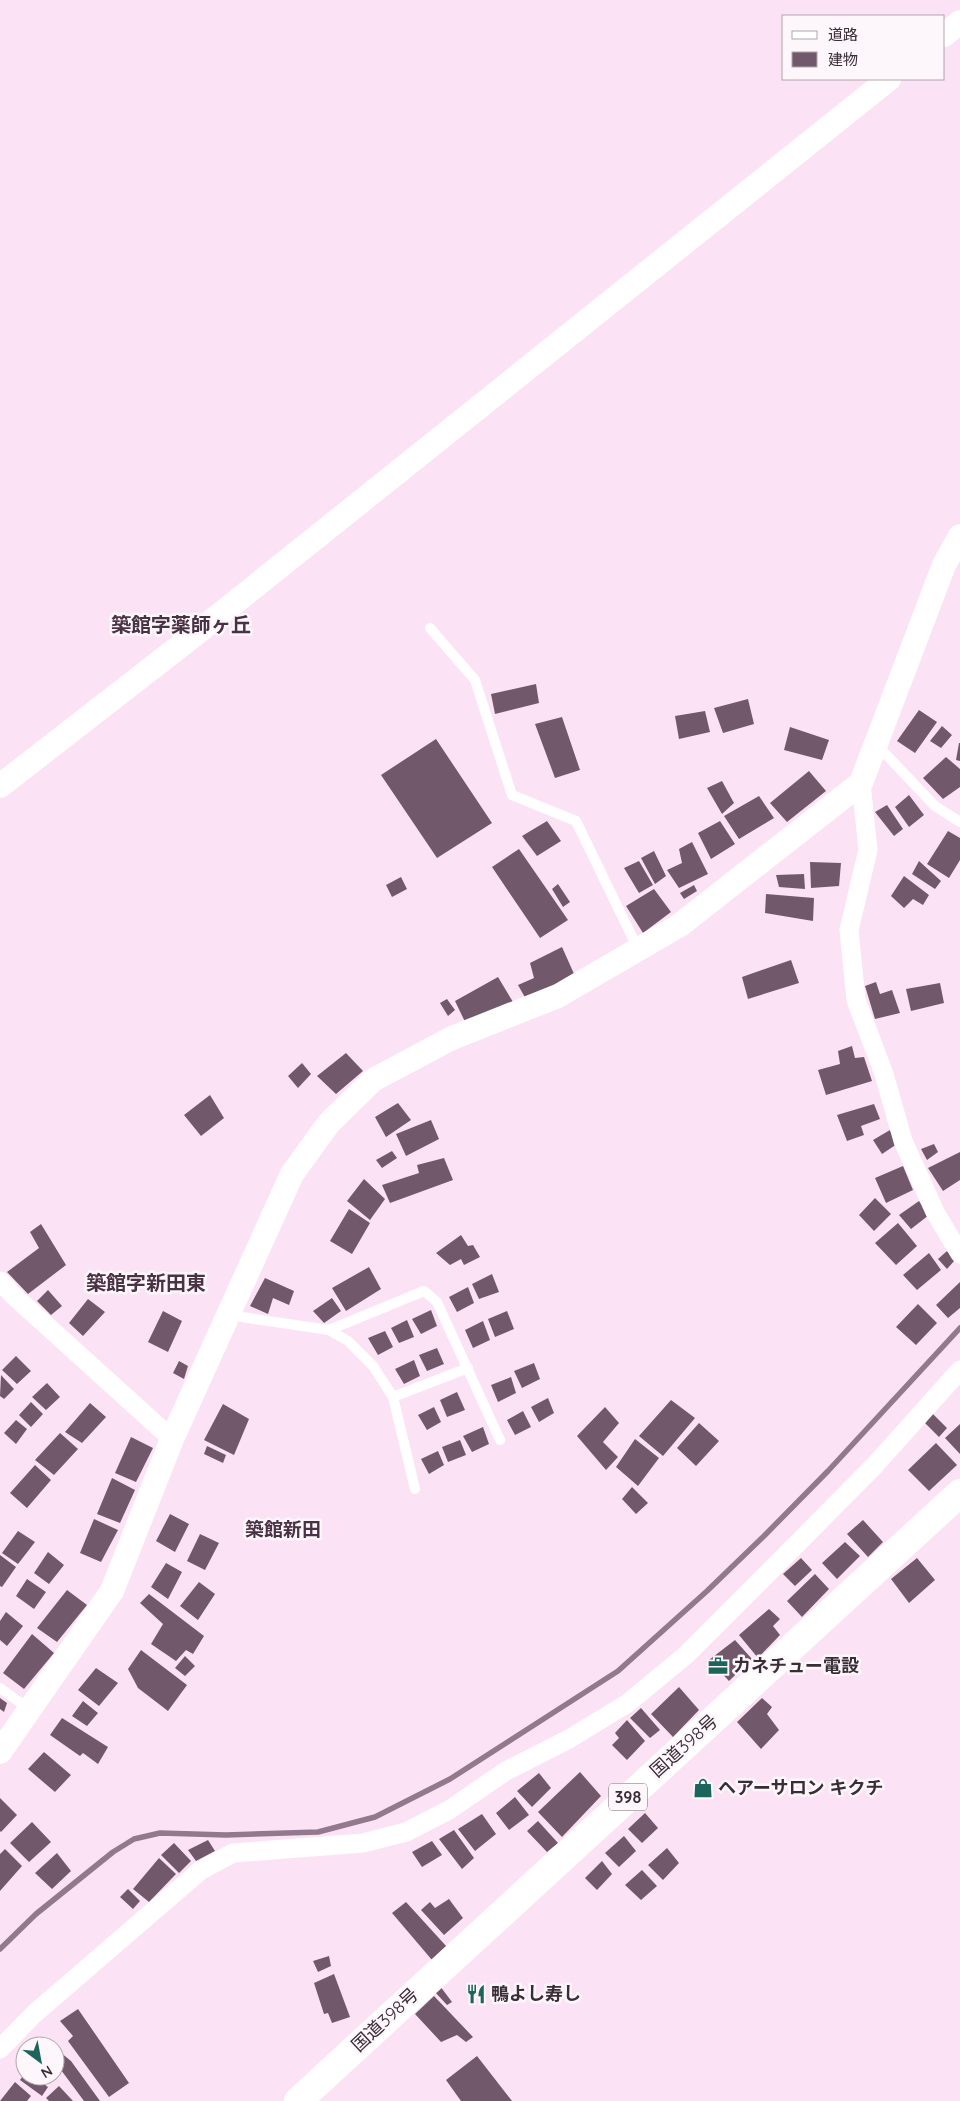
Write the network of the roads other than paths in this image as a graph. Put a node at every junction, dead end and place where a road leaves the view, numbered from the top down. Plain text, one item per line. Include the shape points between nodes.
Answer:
1 (960, 22) edge
2 (945, 34) edge
3 (888, 80) edge
4 (960, 536) edge
5 (430, 628) dead end
6 (876, 744) junction
7 (861, 783) junction
8 (0, 786) edge
9 (960, 822) edge
10 (638, 949) junction
11 (960, 1254) edge
12 (0, 1281) edge
13 (228, 1315) junction
14 (329, 1330) junction
15 (468, 1368) junction
16 (960, 1370) edge
17 (392, 1397) junction
18 (172, 1439) junction
19 (500, 1440) dead end
20 (415, 1489) dead end
21 (960, 1493) edge
22 (0, 1688) edge
23 (30, 1710) junction
24 (0, 1752) edge
25 (0, 2049) edge
26 (298, 2101) edge

1 - 2 street
3 - 8 street via 193,636
4 - 6 street via 944,565
5 - 10 lane via 475,680 512,796 576,822
6 - 7 street
6 - 9 lane via 935,806
7 - 10 street via 680,925
7 - 11 street via 868,850 850,930 856,1000 884,1074 903,1141 935,1212
10 - 13 street via 558,996 452,1038 373,1080 328,1123 292,1174
12 - 18 street
13 - 14 lane
13 - 18 street
14 - 15 lane via 424,1291 437,1302
14 - 17 lane via 348,1342 373,1366
15 - 17 lane
15 - 19 lane
16 - 25 street via 876,1465 686,1655 628,1703 506,1771 449,1810 406,1832 363,1843 233,1853 201,1870 34,2014
17 - 20 lane
18 - 23 street via 112,1591
21 - 26 highway, 国道398号 / 398
22 - 23 lane
23 - 24 street

